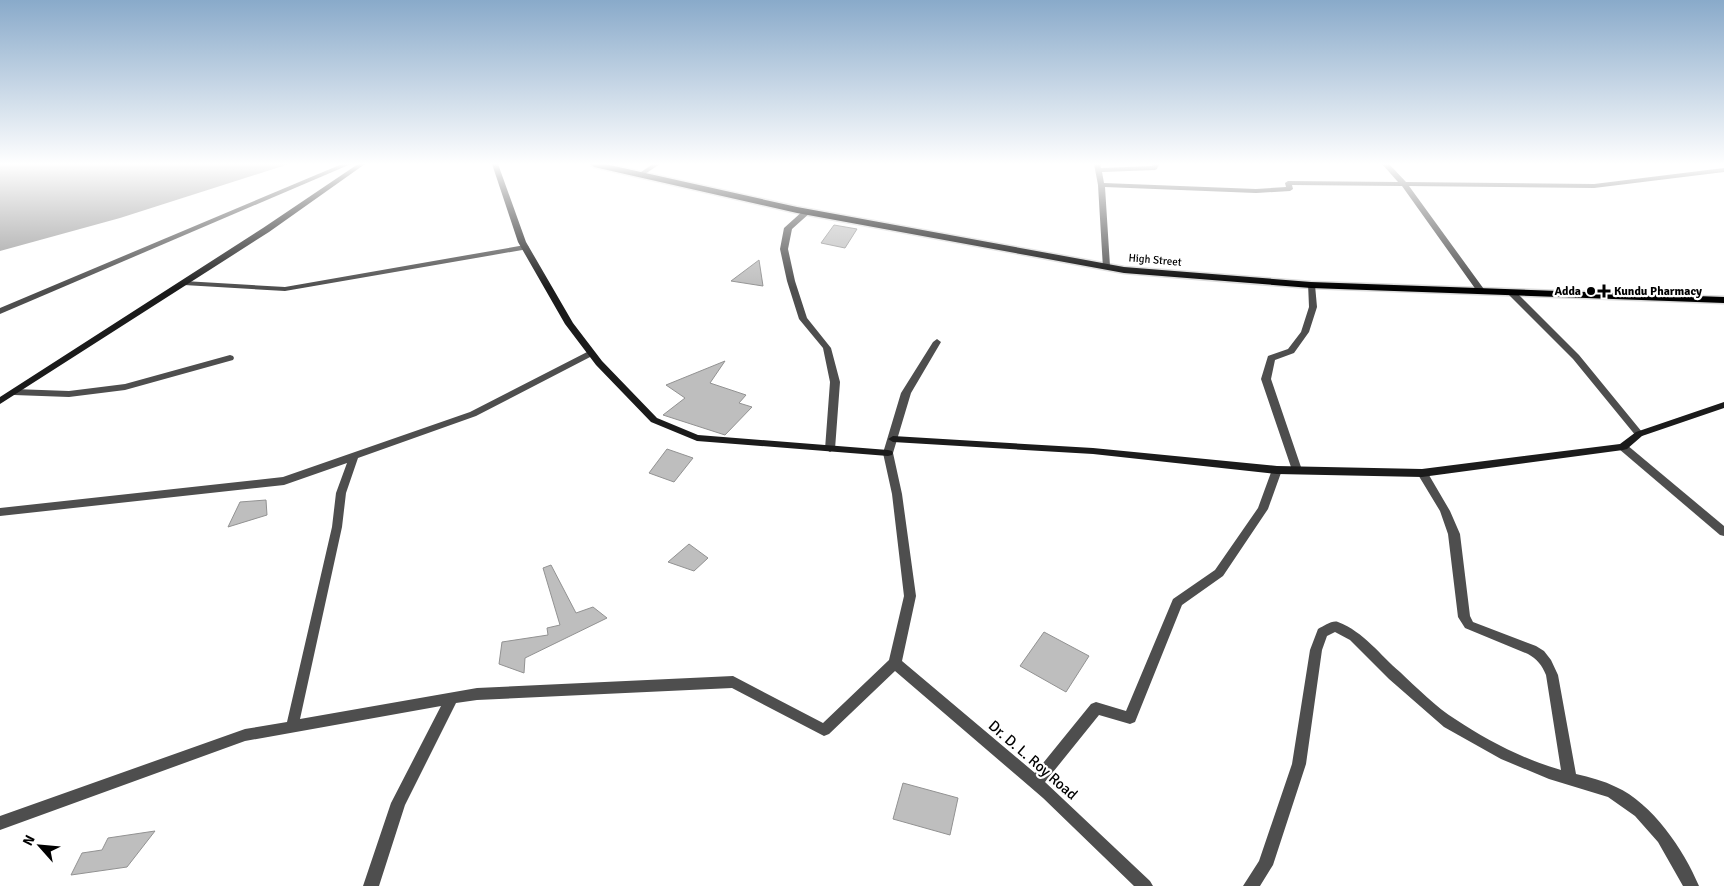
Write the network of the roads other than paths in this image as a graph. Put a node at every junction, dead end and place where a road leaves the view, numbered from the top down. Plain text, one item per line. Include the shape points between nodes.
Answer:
1 (250, 205) edge
2 (302, 205) edge
3 (510, 205) edge
4 (778, 205) edge
5 (1103, 205) edge
6 (1419, 205) edge
7 (807, 212) junction
8 (525, 246) junction
9 (1106, 266) junction
10 (184, 283) junction
11 (1311, 284) junction
12 (1482, 292) junction
13 (1512, 293) junction
14 (1724, 300) edge
15 (0, 311) edge
16 (937, 342) dead end
17 (591, 352) junction
18 (230, 358) dead end
19 (14, 392) junction
20 (0, 401) edge
21 (1724, 405) edge
22 (1639, 434) junction
23 (893, 439) junction
24 (1623, 447) junction
25 (830, 449) junction
26 (888, 453) junction
27 (354, 456) junction
28 (1277, 470) junction
29 (1297, 470) junction
30 (1422, 473) junction
31 (0, 512) edge
32 (1724, 532) edge
33 (895, 663) junction
34 (452, 698) junction
35 (292, 726) junction
36 (1570, 779) junction
37 (1036, 782) junction
38 (0, 823) edge
39 (371, 886) edge
40 (1145, 886) edge
41 (1251, 886) edge
42 (1691, 886) edge

1 - 15 street
2 - 10 street
3 - 8 street
4 - 7 main road, High Street
5 - 9 street
6 - 12 street
7 - 9 main road, High Street
7 - 25 street via 788,228 784,249 803,319 827,348 835,382
8 - 10 street via 285,289
8 - 17 street via 569,324
9 - 11 main road, High Street via 1134,271
10 - 19 street
11 - 12 main road, High Street
11 - 29 street via 1313,307 1305,332 1291,351 1271,358 1266,371
12 - 13 main road, High Street
13 - 14 main road, High Street
13 - 22 street via 1576,357
16 - 23 street via 906,393
17 - 25 street via 654,420 697,438
17 - 27 street via 473,414
18 - 19 street via 125,387 69,394
19 - 20 street
21 - 22 street
22 - 24 street
23 - 26 street
23 - 28 street via 1094,451
24 - 30 street
24 - 32 street
25 - 26 street
26 - 33 street via 897,494 910,596
27 - 31 street via 284,481
27 - 35 street via 341,493 337,527
28 - 29 street
28 - 37 street via 1263,508 1219,573 1177,602 1130,718 1096,708
29 - 30 street
30 - 36 street via 1445,511 1454,534 1464,617 1469,625 1532,650 1548,664
33 - 34 street via 824,730 734,682 477,694
33 - 37 street, Dr. D. L. Roy Road
34 - 35 street
34 - 39 street via 398,803
35 - 38 street via 245,735
36 - 41 street via 1506,755 1449,723 1354,636 1336,626 1322,633 1316,650 1299,764 1264,865
36 - 42 street via 1613,792 1640,811 1663,837
37 - 40 street, Dr. D. L. Roy Road

